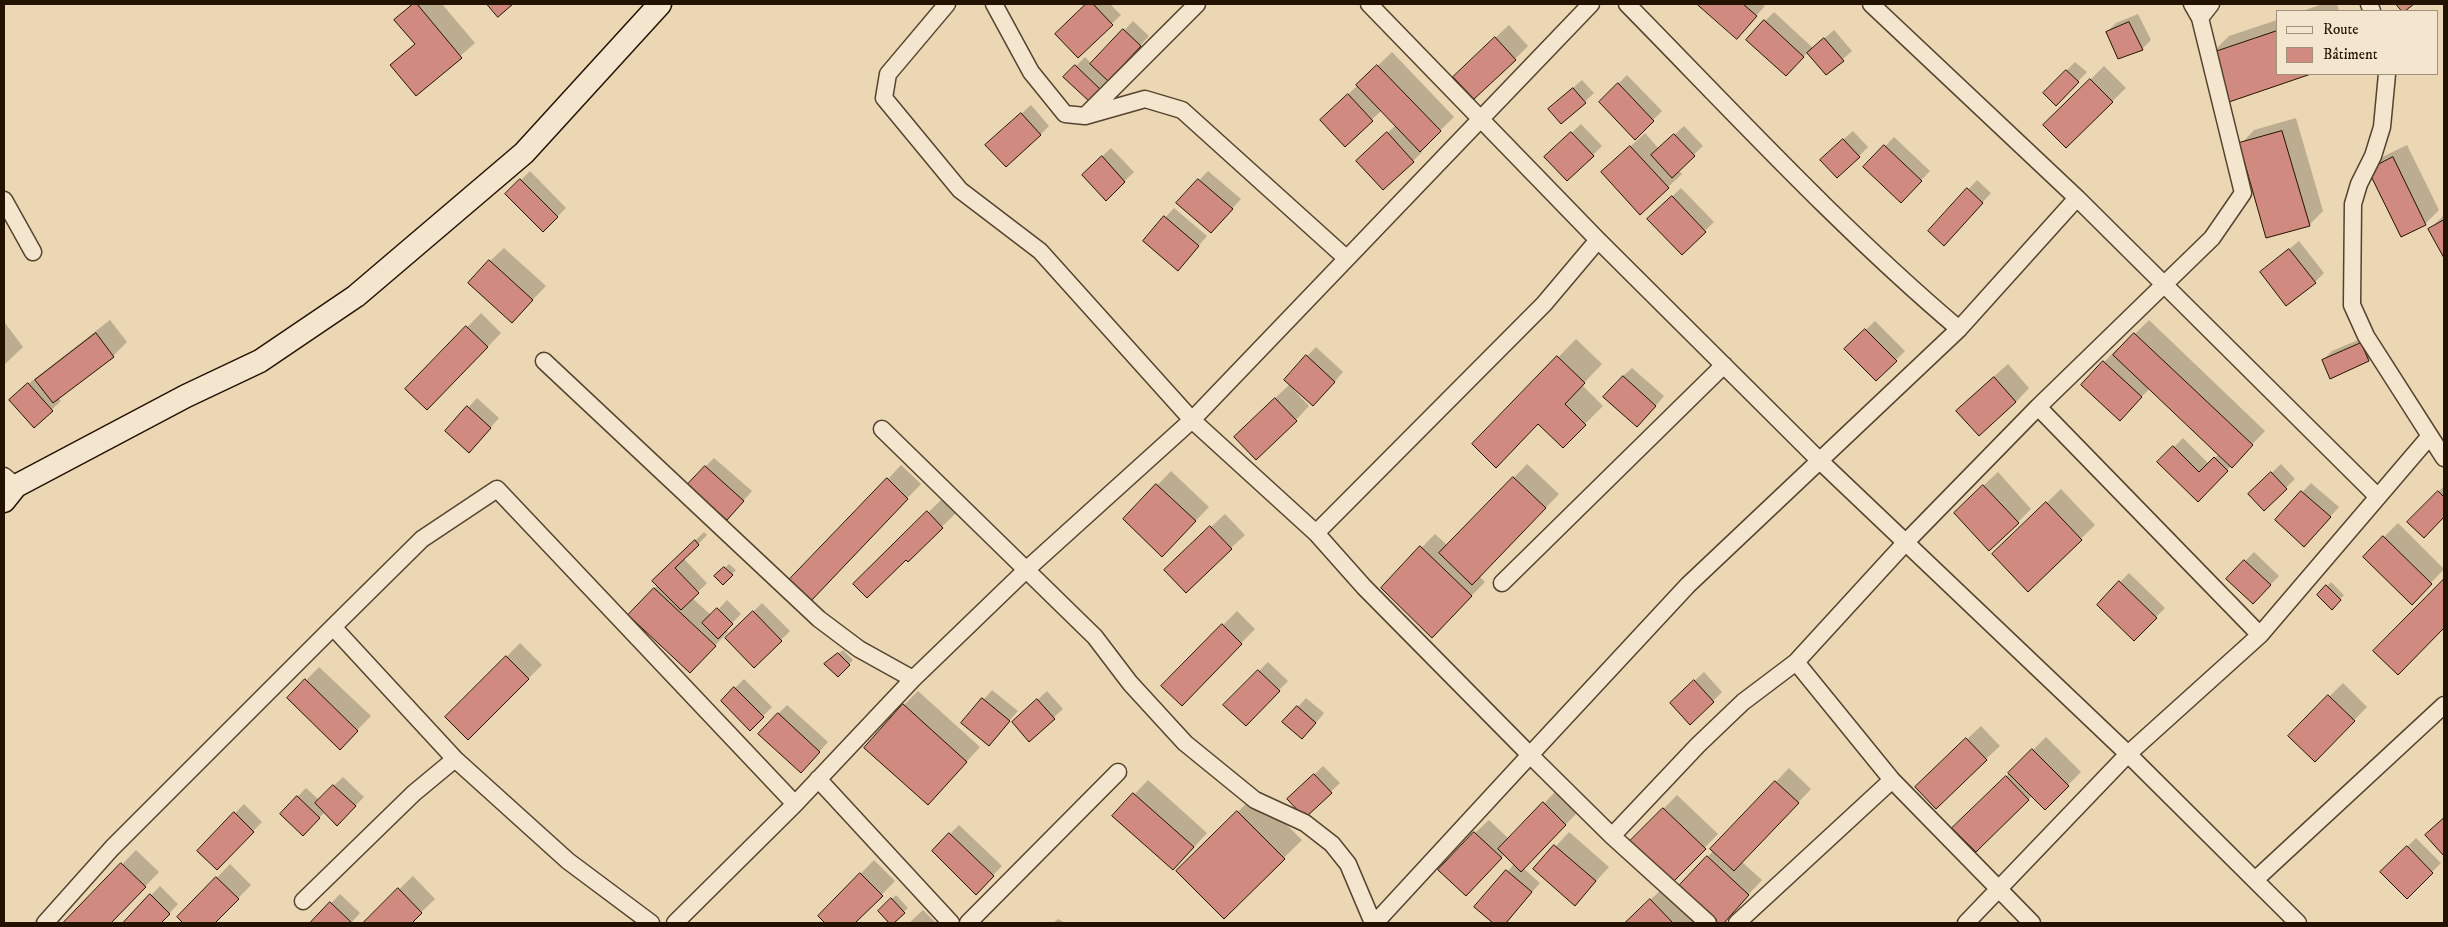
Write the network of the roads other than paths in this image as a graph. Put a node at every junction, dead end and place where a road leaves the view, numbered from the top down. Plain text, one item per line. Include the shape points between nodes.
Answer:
1 (660, 4) edge
2 (947, 4) edge
3 (994, 4) edge
4 (1197, 4) edge
5 (1370, 4) edge
6 (1591, 4) edge
7 (1627, 4) edge
8 (1871, 4) edge
9 (2211, 4) edge
10 (2196, 11) edge
11 (2388, 75) edge
12 (1085, 116) junction
13 (1480, 118) junction
14 (2077, 198) junction
15 (4, 200) edge
16 (1598, 240) junction
17 (33, 252) dead end
18 (1346, 258) junction
19 (2164, 284) junction
20 (1958, 329) junction
21 (544, 361) dead end
22 (1724, 365) junction
23 (2038, 407) junction
24 (1192, 420) junction
25 (882, 430) dead end
26 (2430, 436) junction
27 (2444, 458) edge
28 (1820, 460) junction
29 (8, 488) edge
30 (2378, 497) junction
31 (1316, 533) junction
32 (1906, 542) junction
33 (1026, 570) junction
34 (1502, 583) dead end
35 (333, 626) junction
36 (2260, 635) junction
37 (1796, 662) junction
38 (913, 678) junction
39 (2444, 705) edge
40 (2128, 754) junction
41 (1530, 755) junction
42 (455, 759) junction
43 (1118, 772) dead end
44 (818, 780) junction
45 (1892, 780) junction
46 (795, 804) junction
47 (1612, 836) junction
48 (2255, 880) junction
49 (1998, 889) junction
50 (303, 901) dead end
51 (44, 923) edge
52 (651, 923) edge
53 (675, 923) edge
54 (950, 923) edge
55 (968, 923) edge
56 (1374, 923) edge
57 (1708, 923) edge
58 (1737, 923) edge
59 (1966, 923) edge
60 (2032, 923) edge
61 (2298, 923) edge

1 - 29 street via 524,153 356,296 260,361
2 - 24 street via 888,74 884,98 960,190 1040,251
3 - 12 street via 1031,72 1065,114
4 - 12 street
5 - 13 street
6 - 13 street
7 - 20 street via 1815,195 1911,289
8 - 14 street
9 - 10 street
10 - 19 street via 2243,193 2212,238
11 - 26 street via 2382,127 2353,204 2352,305 2366,336
12 - 18 street via 1145,99 1182,110
13 - 16 street
13 - 18 street
14 - 19 street
14 - 20 street
15 - 17 street
16 - 22 street
16 - 31 street via 1544,304
18 - 24 street
19 - 23 street
19 - 30 street
20 - 28 street
21 - 38 street via 819,619 859,649
22 - 28 street
22 - 34 street
23 - 32 street
23 - 36 street
24 - 31 street
24 - 33 street
25 - 33 street
26 - 27 street
26 - 30 street
28 - 32 street
28 - 41 street via 1688,584
30 - 36 street
31 - 41 street via 1364,587
32 - 37 street
32 - 40 street
33 - 38 street
33 - 56 street via 1095,637 1130,683 1185,743 1255,800 1306,823 1332,844 1348,864
35 - 42 street
35 - 46 street via 422,539 497,489
35 - 51 street via 112,848
36 - 40 street
37 - 45 street
37 - 47 street via 1742,702
38 - 44 street
39 - 48 street
40 - 48 street
40 - 49 street
41 - 47 street
41 - 56 street
42 - 50 street via 414,793
42 - 52 street via 568,861
43 - 55 street
44 - 46 street
44 - 54 street
45 - 49 street
45 - 58 street
46 - 53 street
47 - 57 street
48 - 61 street
49 - 59 street
49 - 60 street

